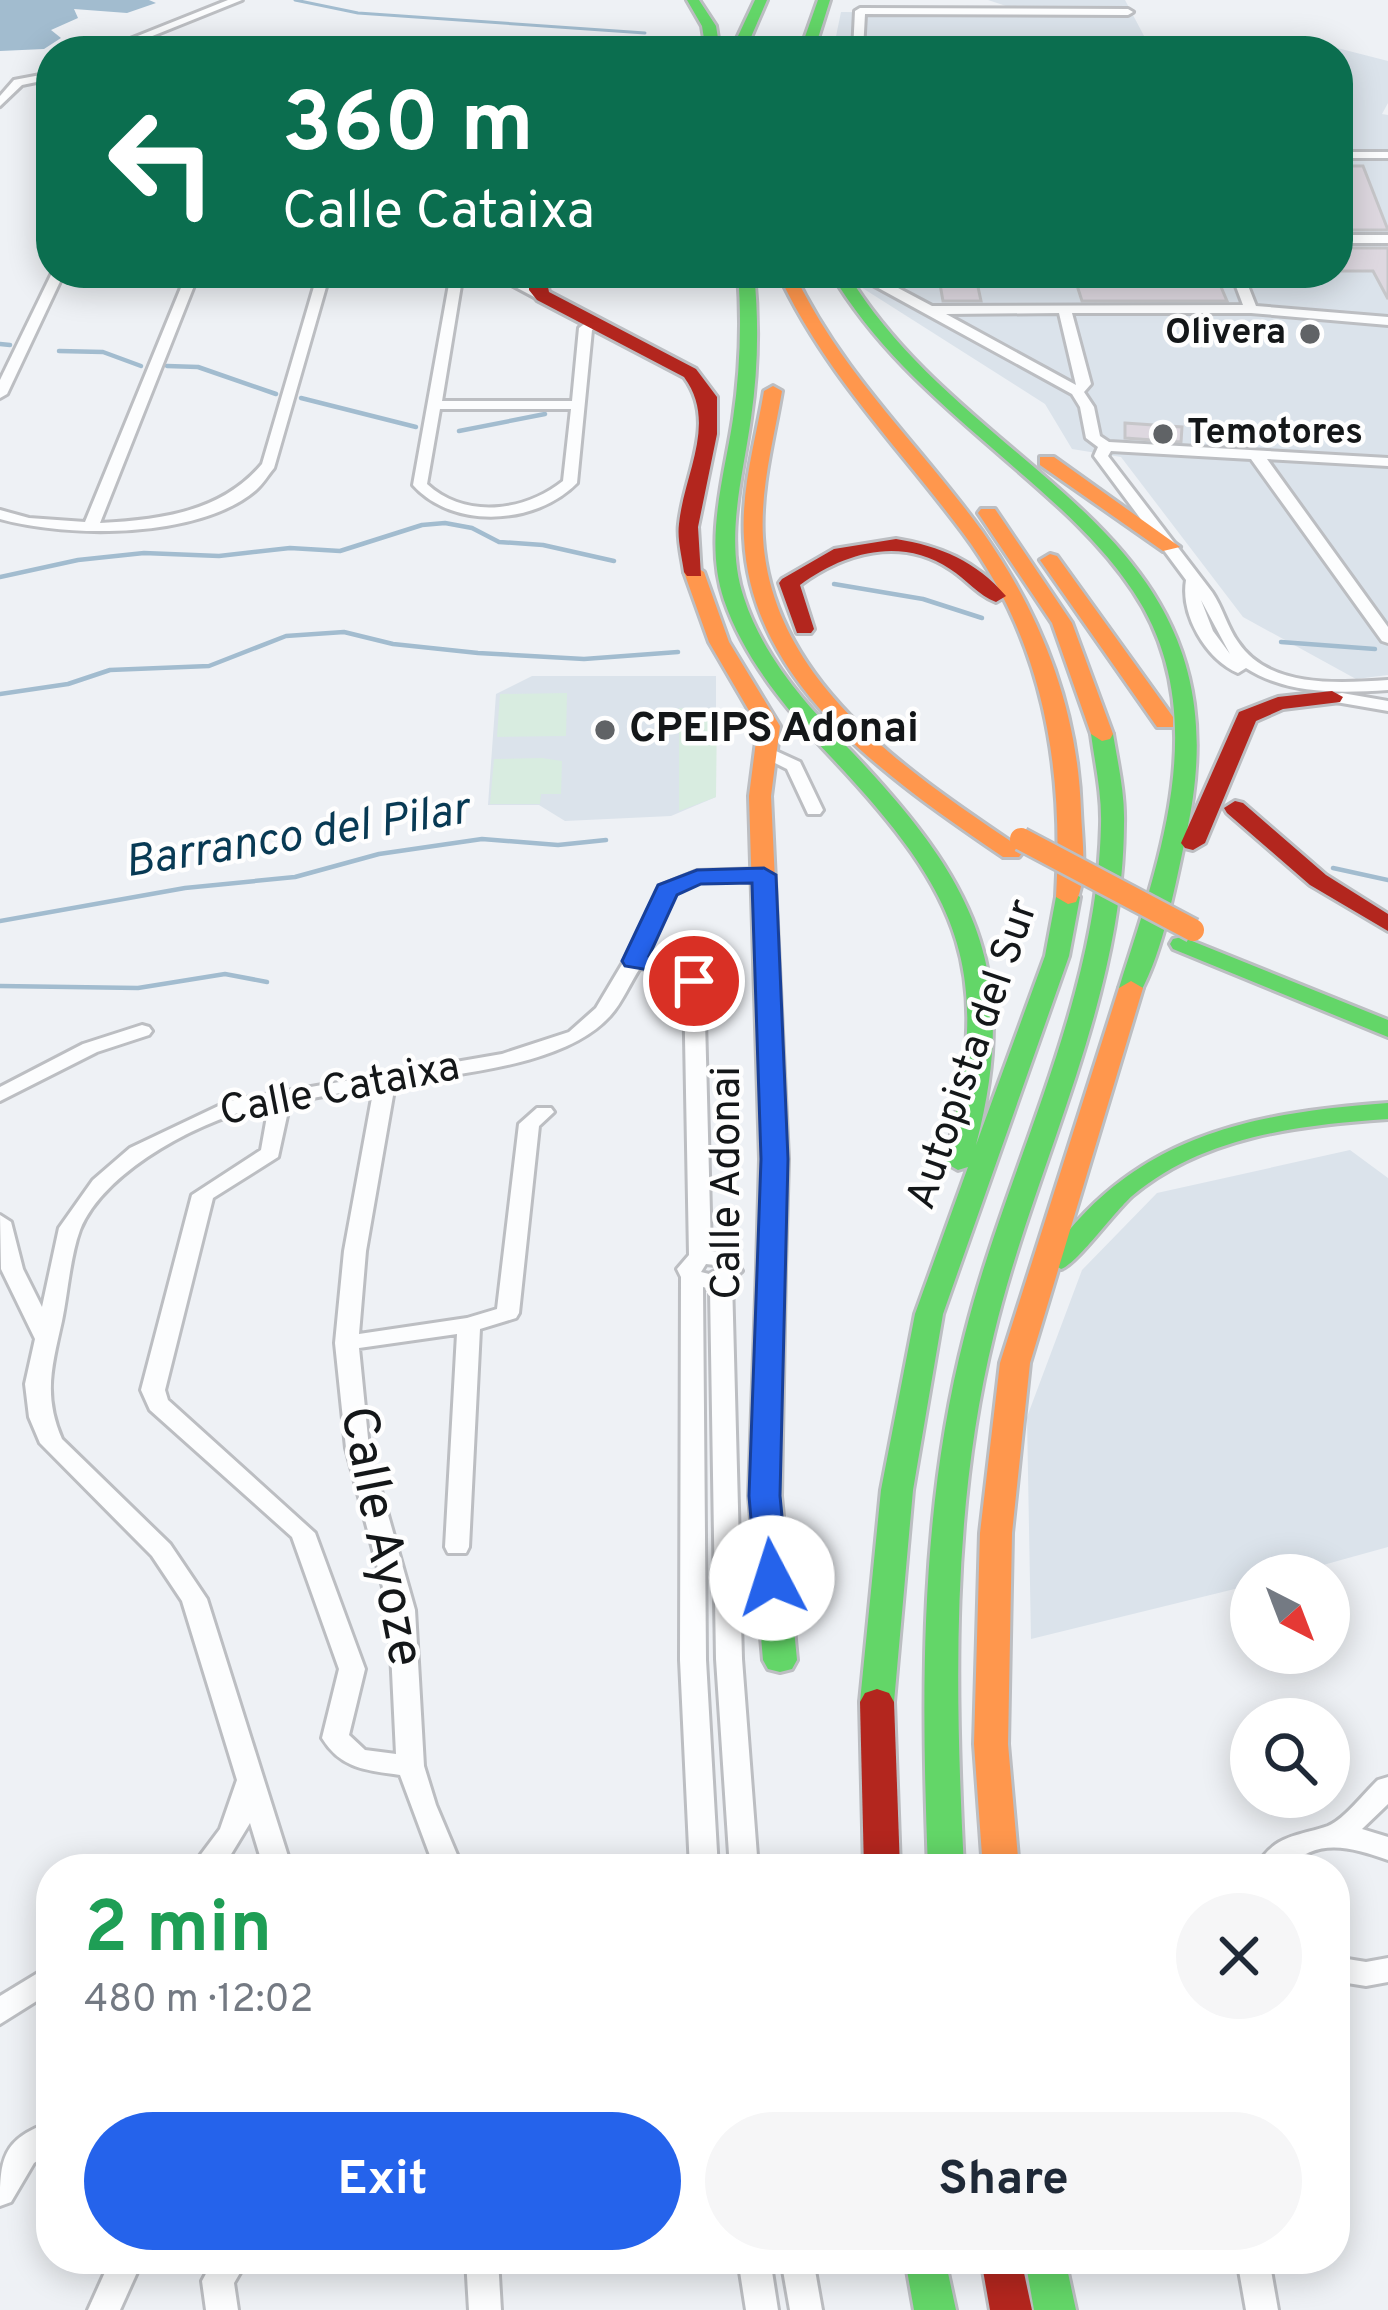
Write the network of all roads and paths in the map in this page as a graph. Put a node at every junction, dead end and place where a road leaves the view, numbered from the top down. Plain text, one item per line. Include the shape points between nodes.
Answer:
1 (237, 0) edge
2 (693, 0) edge
3 (723, 0) edge
4 (761, 0) edge
5 (779, 0) edge
6 (802, 0) edge
7 (824, 0) edge
8 (864, 6) edge
9 (1128, 12) dead end
10 (143, 36) edge
11 (711, 36) edge
12 (733, 36) edge
13 (744, 36) edge
14 (767, 36) edge
15 (792, 36) edge
16 (812, 36) edge
17 (860, 36) edge
18 (36, 79) edge
19 (18, 82) junction
20 (0, 83) edge
21 (0, 103) edge
22 (1353, 155) edge
23 (1388, 155) edge
24 (1353, 239) edge
25 (1388, 239) edge
26 (51, 288) edge
27 (188, 288) edge
28 (320, 288) edge
29 (454, 288) edge
30 (542, 288) edge
31 (747, 288) edge
32 (767, 288) edge
33 (793, 288) edge
34 (820, 288) edge
35 (847, 288) edge
36 (889, 288) edge
37 (1243, 288) edge
38 (1064, 308) junction
39 (1252, 309) junction
40 (928, 310) junction
41 (1388, 320) edge
42 (596, 322) junction
43 (913, 367) junction
44 (1077, 391) junction
45 (0, 394) edge
46 (432, 405) junction
47 (576, 405) junction
48 (1106, 446) junction
49 (1256, 455) junction
50 (1388, 462) edge
51 (966, 487) junction
52 (0, 514) edge
53 (92, 527) junction
54 (1170, 547) junction
55 (1192, 583) junction
56 (1028, 618) junction
57 (1388, 638) edge
58 (1332, 697) junction
59 (1388, 697) edge
60 (1166, 722) dead end
61 (765, 752) junction
62 (1235, 808) dead end
63 (814, 811) dead end
64 (1016, 846) junction
65 (764, 875) junction
66 (1388, 924) edge
67 (1187, 937) junction
68 (1144, 946) junction
69 (634, 961) junction
70 (1388, 1004) edge
71 (1388, 1029) edge
72 (142, 1031) dead end
73 (386, 1079) junction
74 (0, 1095) edge
75 (281, 1097) junction
76 (1388, 1111) edge
77 (544, 1112) dead end
78 (0, 1222) edge
79 (696, 1267) junction
80 (929, 1314) junction
81 (469, 1325) junction
82 (48, 1340) junction
83 (346, 1343) junction
84 (1015, 1363) junction
85 (457, 1547) dead end
86 (691, 1552) junction
87 (726, 1552) junction
88 (729, 1659) junction
89 (693, 1660) junction
90 (780, 1660) dead end
91 (411, 1766) junction
92 (251, 1777) junction
93 (1388, 1787) edge
94 (1338, 1835) junction
95 (1388, 1849) edge
96 (220, 1854) edge
97 (273, 1854) edge
98 (443, 1854) edge
99 (703, 1854) edge
100 (743, 1854) edge
101 (882, 1854) edge
102 (945, 1854) edge
103 (1000, 1854) edge
104 (1282, 1854) edge
105 (1388, 1970) edge
106 (1350, 1972) edge
107 (36, 1987) edge
108 (0, 2012) edge
109 (36, 2145) edge
110 (0, 2192) edge
111 (120, 2274) edge
112 (222, 2274) edge
113 (483, 2274) edge
114 (756, 2274) edge
115 (800, 2274) edge
116 (928, 2274) edge
117 (1004, 2274) edge
118 (1048, 2274) edge
119 (1256, 2274) edge
120 (104, 2310) edge
121 (222, 2310) edge
122 (485, 2310) edge
123 (762, 2310) edge
124 (806, 2310) edge
125 (935, 2310) edge
126 (1011, 2310) edge
127 (1055, 2310) edge
128 (1262, 2310) edge

1 - 10 street
2 - 11 main road
3 - 12 main road
4 - 13 main road
5 - 14 main road
6 - 15 main road
7 - 16 main road
8 - 9 street
8 - 17 street
18 - 19 street
19 - 20 street
19 - 21 street
22 - 23 street
24 - 25 street
26 - 45 street
27 - 53 street
28 - 53 street via 269,464 256,484 190,515
29 - 46 street
30 - 42 main road, Calle Adonai
31 - 80 main road via 752,347 723,524 735,601 793,701 922,848 961,912 974,970 979,1082 924,1262
32 - 64 main road via 776,371 755,555 785,640 837,712 924,793
33 - 56 main road, Autopista del Sur via 826,355 972,532
34 - 51 main road, Autopista del Sur via 883,392
35 - 43 main road
36 - 40 street
37 - 39 street
38 - 39 street
38 - 40 street
38 - 44 street via 1084,384
39 - 41 street
40 - 44 street
42 - 47 street via 586,328
42 - 61 main road, Calle Adonai via 690,373 708,397 688,527 695,579 719,642 769,727
43 - 54 main road
43 - 68 main road via 1102,537 1144,592 1170,646 1187,697 1188,779
44 - 48 street via 1094,438
46 - 47 street
46 - 47 street via 420,485 472,509 540,503 570,483
48 - 49 street
48 - 54 street via 1101,456
49 - 50 street
49 - 57 street
51 - 60 main road via 1003,510 1072,586
51 - 102 main road, Autopista del Sur via 1030,566 1085,670 1115,830 1093,982 1007,1234 964,1413 939,1697
52 - 53 street
54 - 55 street
55 - 58 street via 1214,648 1231,664
55 - 59 street via 1232,645 1268,673
56 - 64 main road via 958,560 914,548 840,551 806,565 789,583 811,642 858,707
56 - 80 main road, Autopista del Sur via 1071,758 1072,897
58 - 59 street
58 - 68 main road via 1261,709 1238,728
61 - 63 street via 794,766
61 - 65 main road, Calle Adonai
62 - 66 main road via 1318,880
64 - 67 main road, bridge
65 - 69 street, Calle Cataixa via 679,881 667,890
65 - 90 main road, Calle Adonai via 774,1159 765,1496
67 - 70 main road
67 - 71 main road via 1258,979
68 - 84 main road
69 - 73 street, Calle Cataixa via 604,1011 576,1036
69 - 79 street via 675,967 694,981
72 - 74 street
73 - 75 street, Calle Cataixa
73 - 83 street, Calle Ayoze
75 - 82 street, Calle Cataixa via 189,1124 137,1152 101,1184 70,1228
75 - 91 street via 271,1153 203,1195 153,1390 158,1404 303,1533 352,1669 335,1738 358,1759
76 - 84 main road via 1294,1118 1232,1133 1134,1180 1091,1214
77 - 81 street, Calle Ayoze via 529,1124 511,1306 500,1319
78 - 82 street via 12,1269
79 - 86 street
79 - 87 street via 713,1256 731,1270 721,1280
80 - 101 main road, Autopista del Sur via 897,1490 877,1694
81 - 83 street, Calle Ayoze
81 - 85 street, Calle Ayoze
82 - 92 street, Calle Cataixa via 37,1384 52,1443 181,1576
83 - 91 street, Calle Ayoze via 365,1490 389,1547 403,1613
84 - 103 main road via 996,1533 992,1744
86 - 87 street
86 - 89 street
87 - 88 street
88 - 89 street
88 - 100 street
89 - 99 street
91 - 98 street, Calle Ayoze
92 - 96 street via 242,1817
92 - 97 street, Calle Cataixa
93 - 94 street
94 - 95 street
94 - 104 street via 1300,1841
105 - 106 street
107 - 108 street
109 - 110 street
111 - 120 street
112 - 121 street
113 - 122 street
114 - 123 street
115 - 124 street
116 - 125 main road
117 - 126 main road
118 - 127 main road
119 - 128 street

